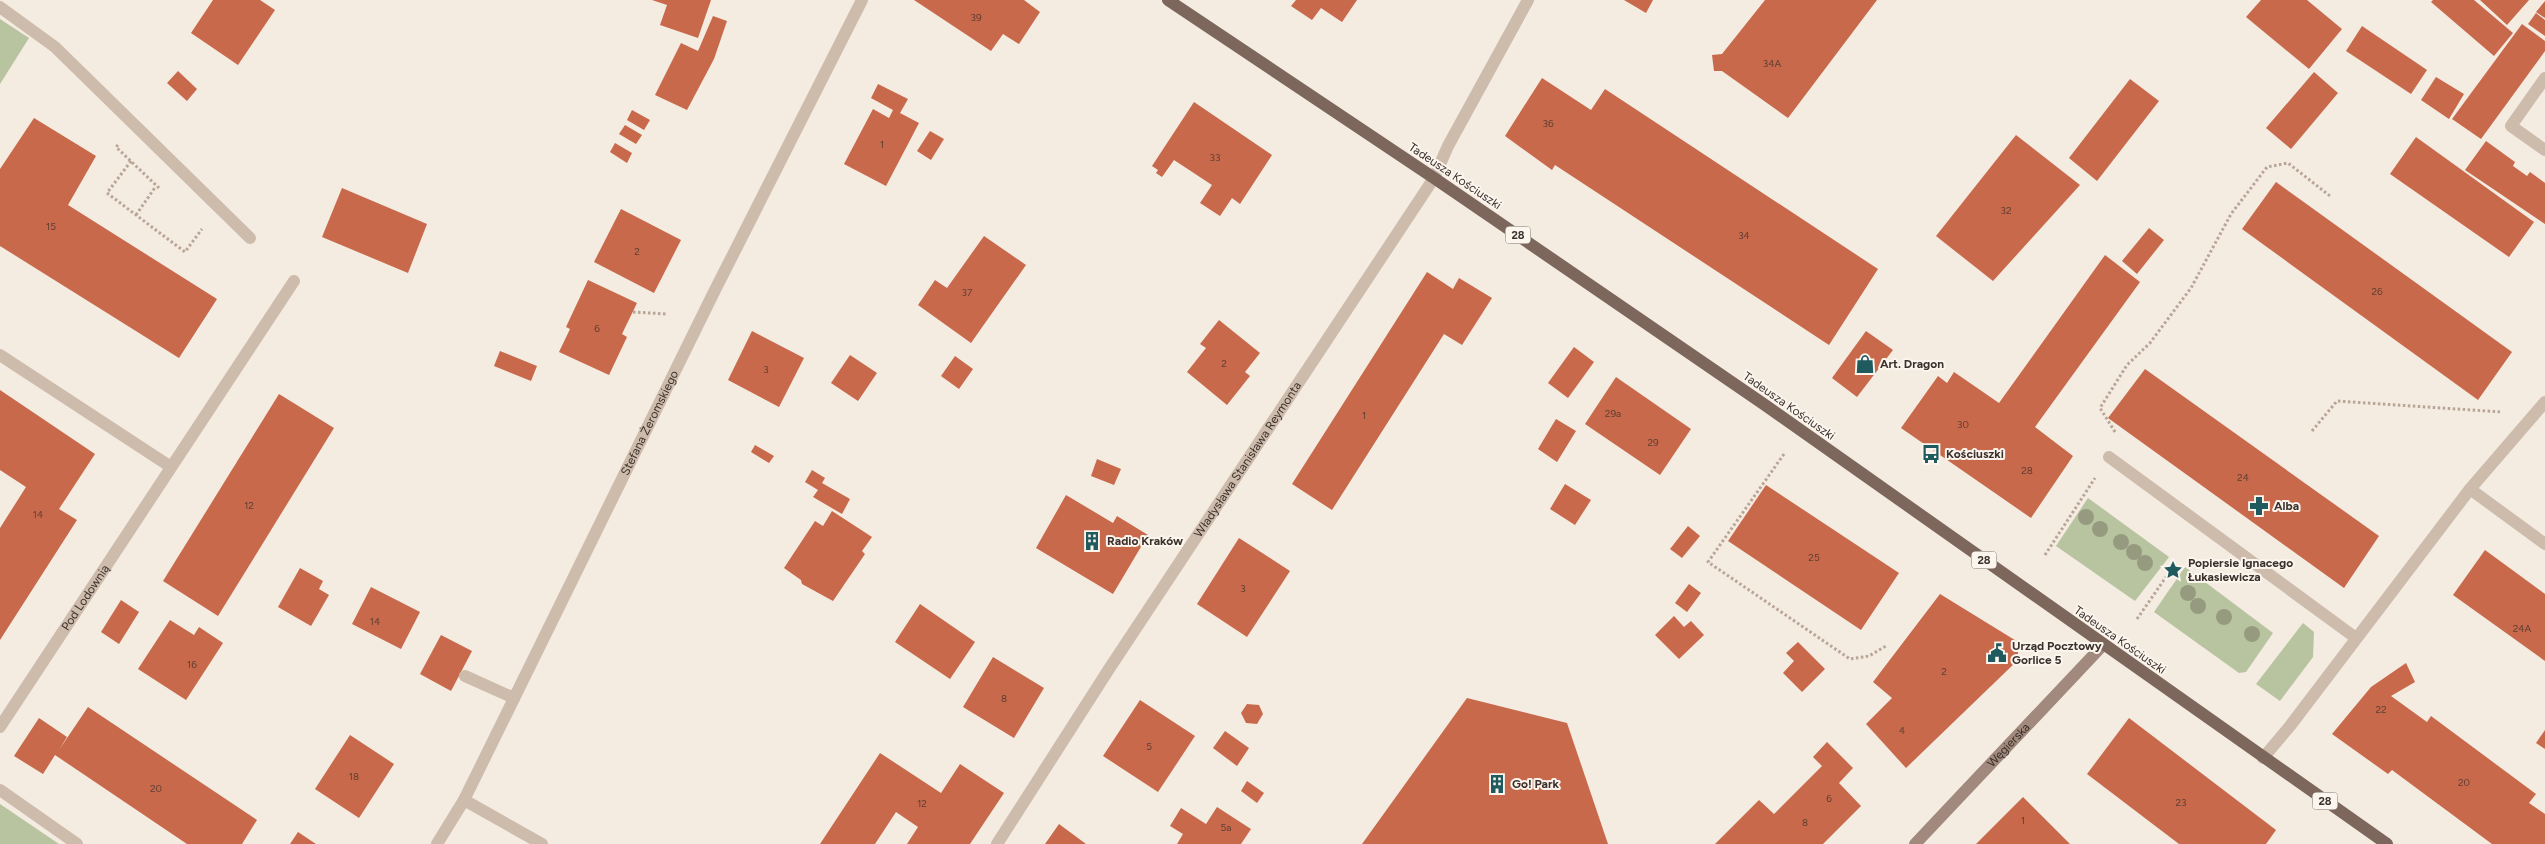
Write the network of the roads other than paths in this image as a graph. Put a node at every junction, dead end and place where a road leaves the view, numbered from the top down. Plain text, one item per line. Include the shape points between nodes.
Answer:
1 (862, 0) edge
2 (1168, 0) edge
3 (1528, 0) edge
4 (0, 7) edge
5 (2545, 78) edge
6 (2545, 150) edge
7 (1434, 178) junction
8 (250, 238) dead end
9 (294, 281) dead end
10 (0, 355) edge
11 (2545, 402) edge
12 (2109, 457) road end
13 (171, 467) junction
14 (2470, 489) junction
15 (2545, 544) edge
16 (2356, 638) junction
17 (2103, 645) junction
18 (465, 676) dead end
19 (514, 698) junction
20 (0, 727) edge
21 (2263, 758) junction
22 (0, 790) edge
23 (464, 800) junction
24 (77, 844) edge
25 (437, 844) edge
26 (542, 844) edge
27 (997, 844) edge
28 (1916, 844) edge
29 (2387, 844) edge

1 - 19 street, Stefana Żeromskiego
2 - 7 main road, Tadeusza Kościuszki / 28
3 - 7 street, Władysława Stanisława Reymonta via 1448,146
4 - 8 street via 55,47
5 - 6 street via 2511,126
7 - 17 main road, Tadeusza Kościuszki / 28 via 1765,405
7 - 27 street, Władysława Stanisława Reymonta
9 - 13 street, Pod Lodownią
10 - 13 street
11 - 14 street
12 - 16 street
13 - 20 street, Pod Lodownią
14 - 15 street
14 - 16 street
16 - 21 street
17 - 21 main road, Tadeusza Kościuszki / 28
17 - 28 main road, Węgierska
18 - 19 street
19 - 23 street, Stefana Żeromskiego
21 - 29 main road, Tadeusza Kościuszki / 28
22 - 24 street
23 - 25 street, Stefana Żeromskiego
23 - 26 street

